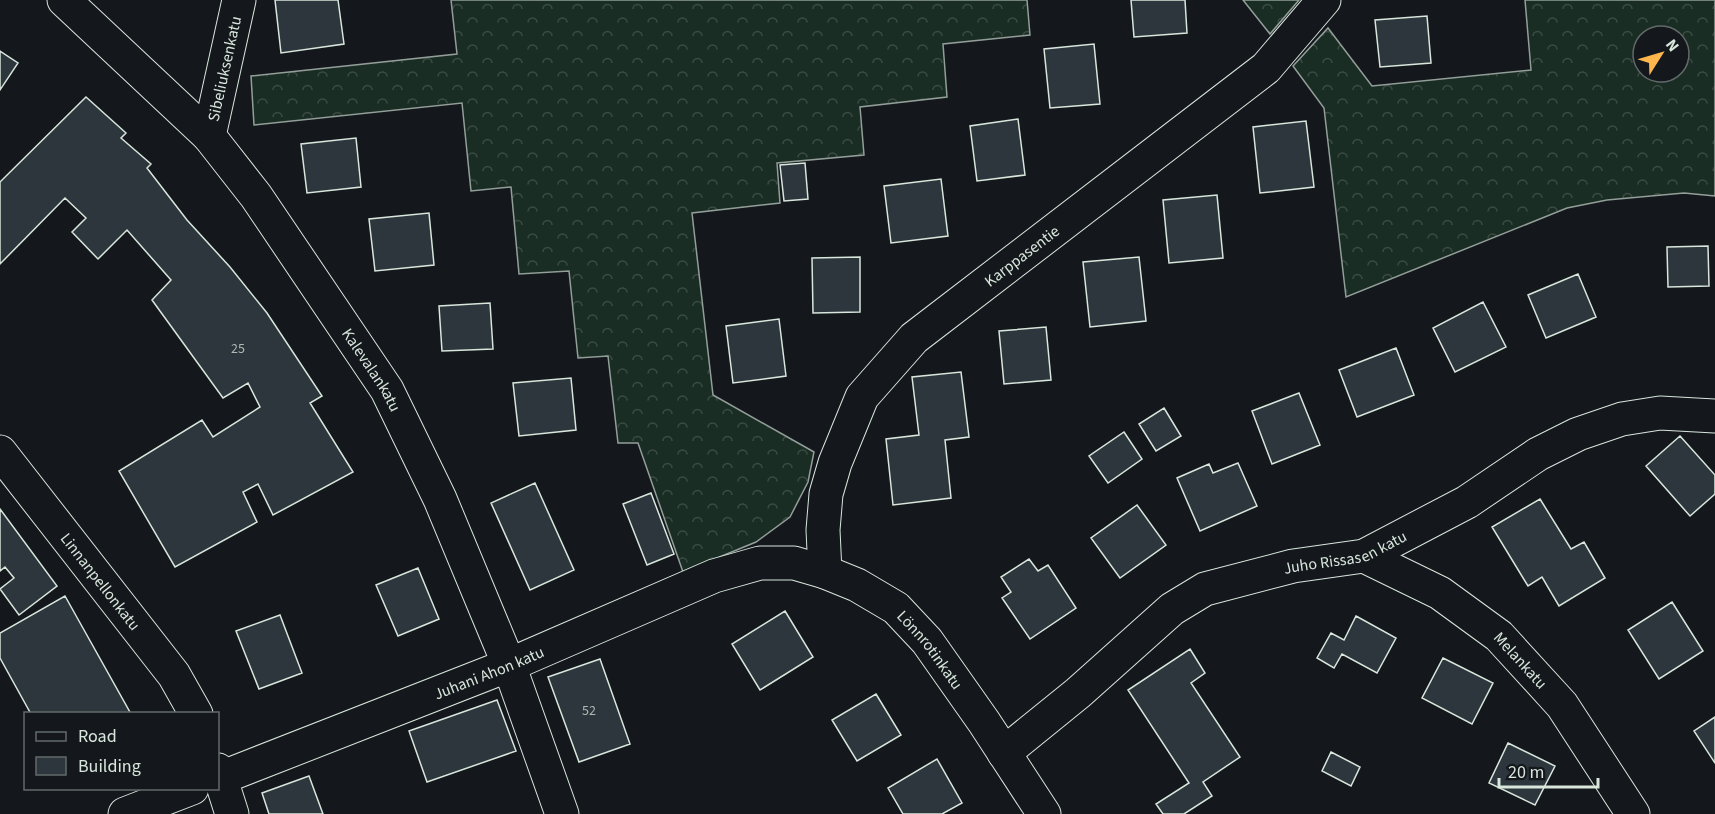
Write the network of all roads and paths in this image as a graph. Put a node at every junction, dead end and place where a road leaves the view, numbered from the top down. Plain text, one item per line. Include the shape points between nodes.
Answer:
1 (64, 0) edge
2 (239, 0) edge
3 (1324, 0) edge
4 (209, 136) junction
5 (1715, 416) edge
6 (0, 452) edge
7 (1364, 556) junction
8 (759, 563) joint
9 (825, 572) junction
10 (509, 664) junction
11 (195, 712) edge
12 (1004, 753) junction
13 (219, 776) edge
14 (185, 790) edge
15 (218, 790) edge
16 (125, 814) edge
17 (232, 814) edge
18 (562, 814) edge
19 (1044, 814) edge
20 (1634, 814) edge

1 - 4 street, Kalevalankatu
2 - 4 street, Sibeliuksenkatu
3 - 9 street, Karppasentie via 1266,68 924,331 888,366 862,397 826,494
4 - 10 street, Kalevalankatu via 256,196 387,390 440,499
5 - 7 street, Juho Rissasen katu via 1660,413 1622,419 1578,434 1538,454 1467,502
6 - 11 street, Linnanpellonkatu via 174,675
7 - 12 street, Juho Rissasen katu via 1293,566 1205,589 1172,609
7 - 20 street, Melankatu via 1440,593 1498,636 1562,705
8 - 9 street, Lönnrotinkatu via 794,563
8 - 10 street, Juhani Ahon katu via 714,576
9 - 12 street, Lönnrotinkatu via 896,608 927,641
10 - 13 street, Juhani Ahon katu
10 - 18 street, Kalevalankatu
12 - 19 street, Lönnrotinkatu
14 - 16 street, Juhani Ahon katu
15 - 17 street

